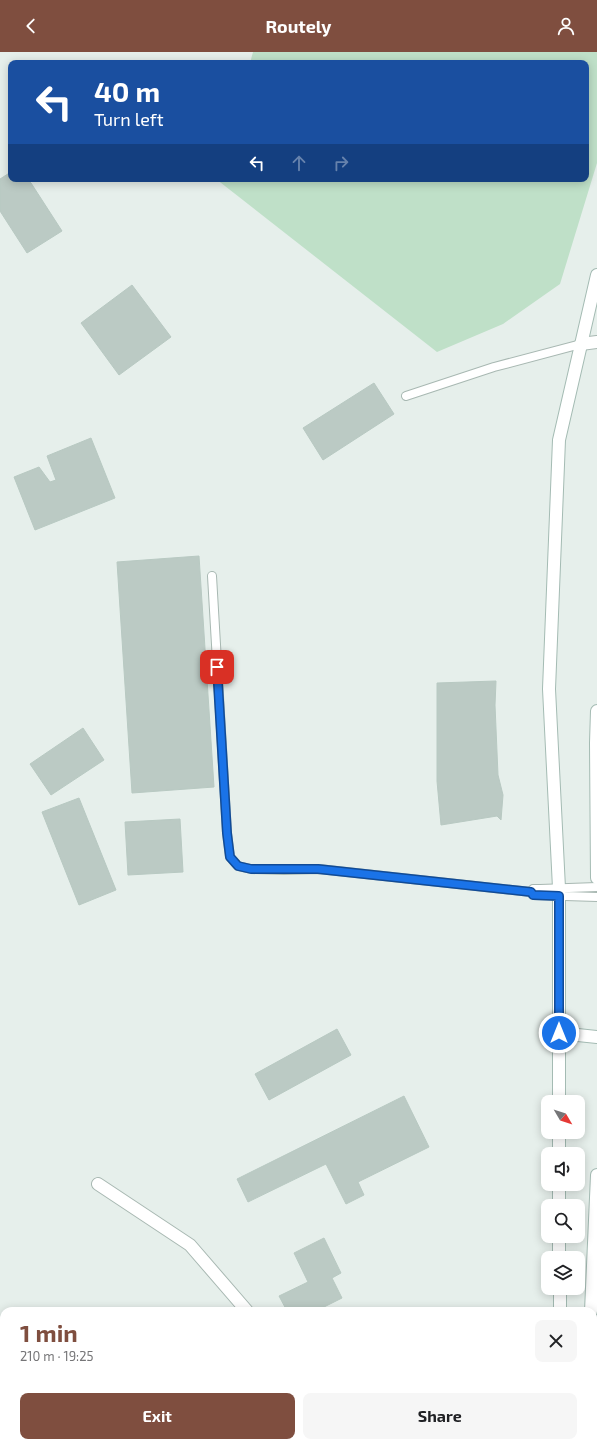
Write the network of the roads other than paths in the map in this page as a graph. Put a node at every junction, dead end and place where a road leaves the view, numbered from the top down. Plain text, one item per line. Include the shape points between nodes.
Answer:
1 (597, 275) edge
2 (597, 342) edge
3 (581, 344) junction
4 (406, 396) dead end
5 (212, 576) dead end
6 (597, 711) edge
7 (597, 878) edge
8 (597, 887) edge
9 (559, 892) junction
10 (597, 897) edge
11 (559, 1033) junction
12 (597, 1037) edge
13 (559, 1095) edge
14 (597, 1175) edge
15 (98, 1184) dead end
16 (560, 1295) edge
17 (244, 1307) edge
18 (560, 1307) edge
19 (591, 1307) edge

1 - 3 main road
2 - 3 main road
3 - 4 lane via 494,367
3 - 9 main road via 559,440 548,689
5 - 9 lane via 227,833 230,857 238,866 251,869 318,869 531,892 533,895
6 - 7 main road
8 - 9 lane
9 - 10 lane
9 - 11 main road
11 - 12 main road
11 - 13 main road
14 - 19 main road
15 - 17 main road via 190,1245
16 - 18 main road

